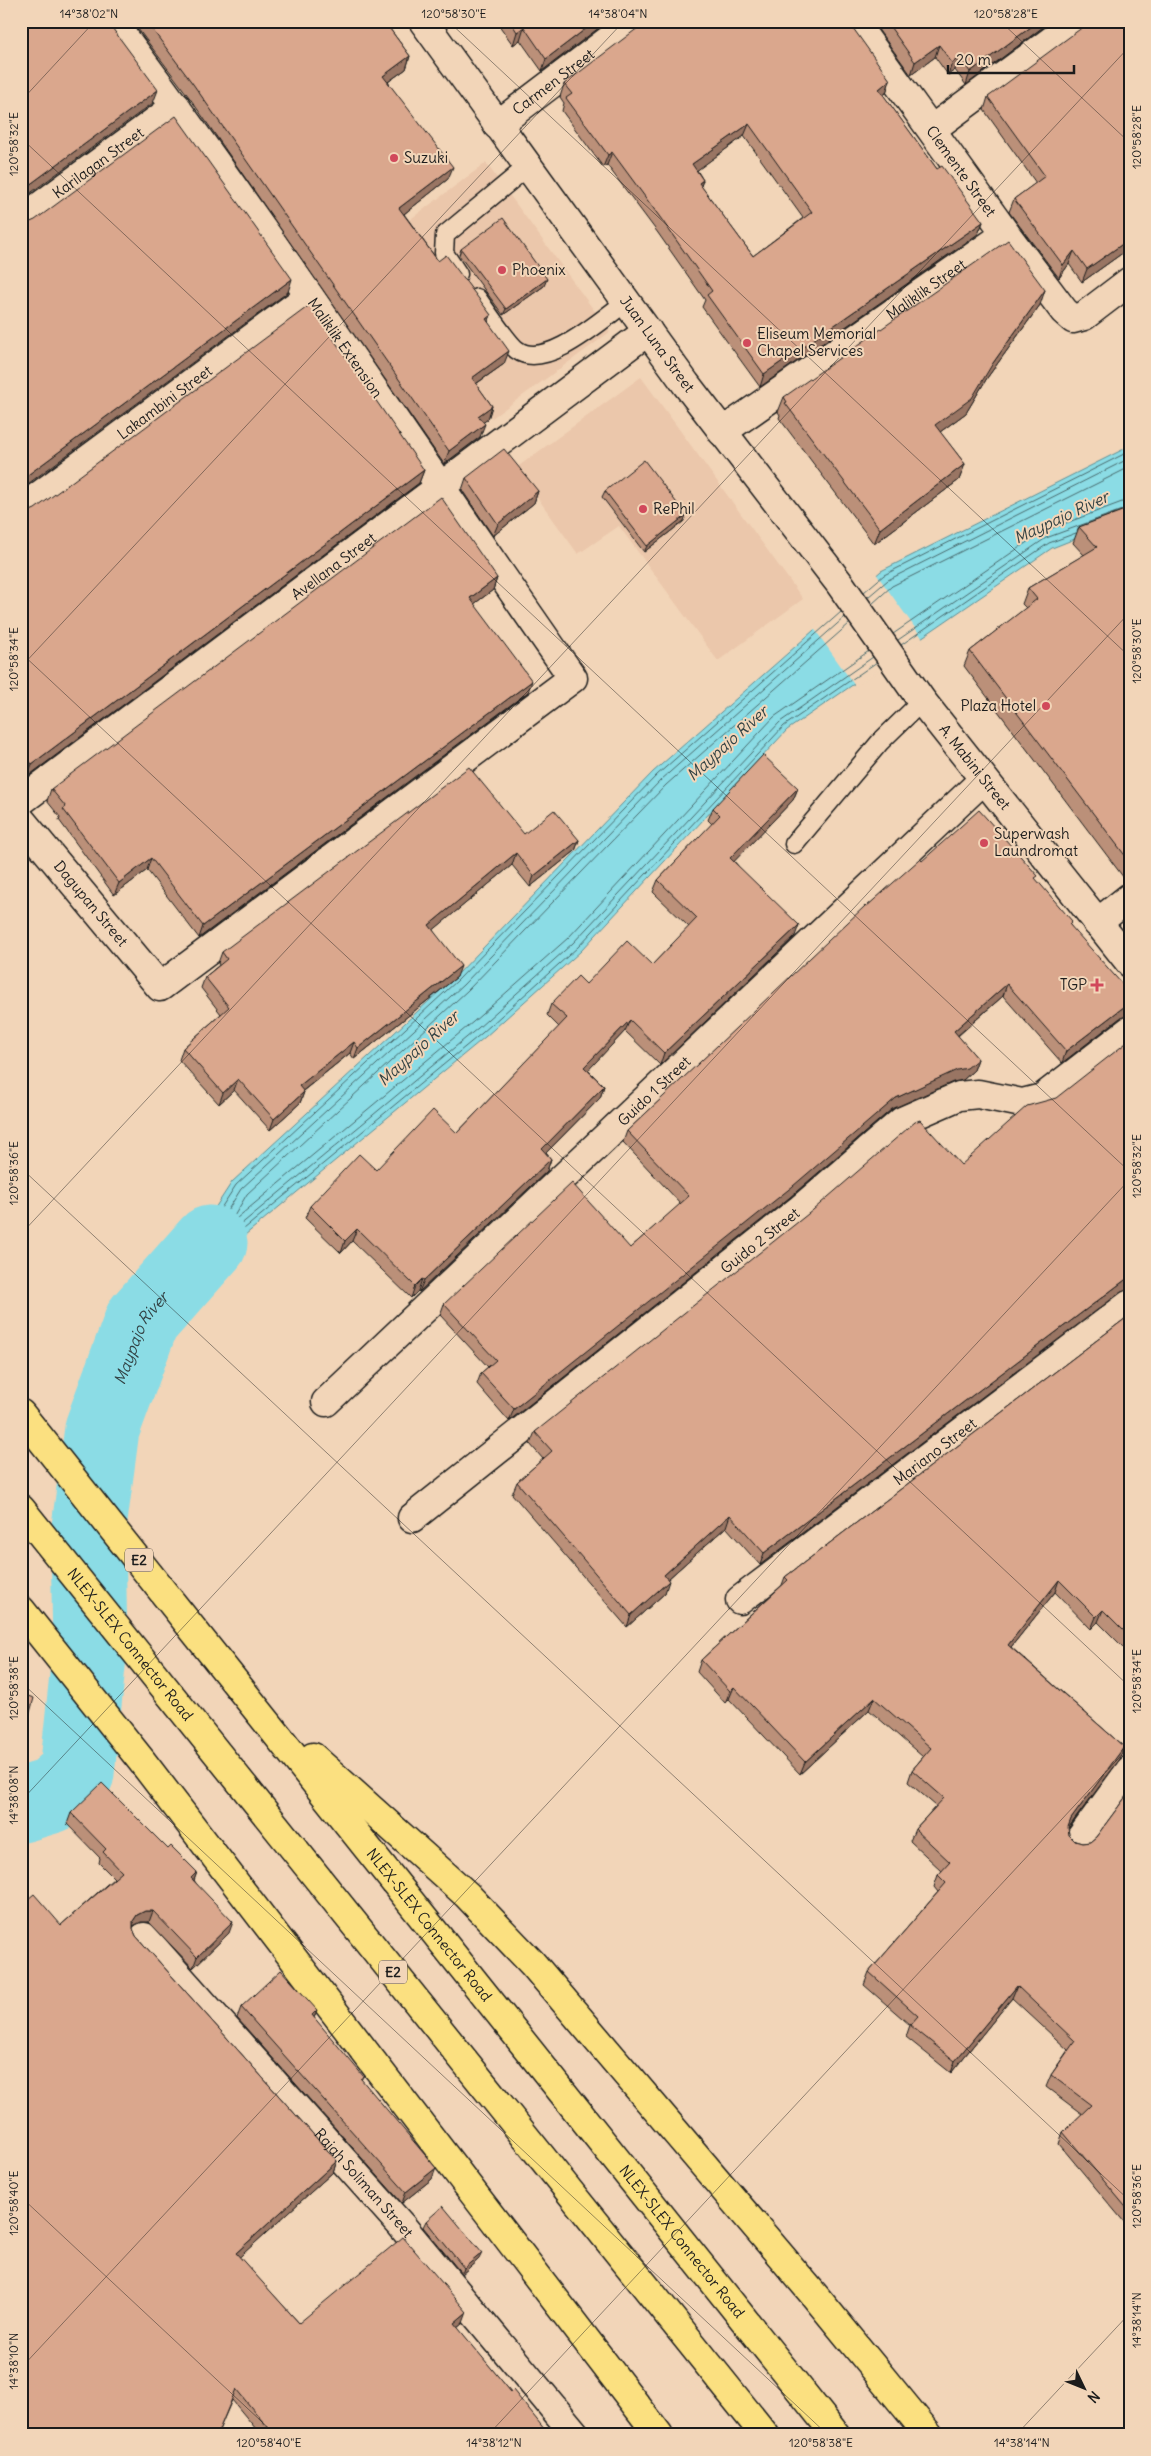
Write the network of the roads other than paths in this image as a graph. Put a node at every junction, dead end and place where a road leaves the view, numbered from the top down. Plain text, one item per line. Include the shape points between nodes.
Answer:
1 (112, 21) edge
2 (423, 21) edge
3 (634, 21) edge
4 (853, 21) edge
5 (1078, 21) edge
6 (176, 106) junction
7 (497, 125) junction
8 (932, 129) junction
9 (526, 167) junction
10 (21, 220) edge
11 (1006, 234) junction
12 (1130, 282) edge
13 (309, 296) junction
14 (626, 302) junction
15 (648, 331) junction
16 (722, 432) junction
17 (441, 487) junction
18 (21, 509) edge
19 (895, 663) joint
20 (922, 701) junction
21 (983, 780) junction
22 (21, 801) edge
23 (21, 820) edge
24 (794, 844) dead end
25 (1130, 897) edge
26 (1097, 923) junction
27 (1130, 964) edge
28 (160, 987) joint
29 (1130, 1030) edge
30 (1130, 1304) edge
31 (326, 1402) dead end
32 (21, 1414) edge
33 (21, 1510) edge
34 (412, 1518) dead end
35 (740, 1600) dead end
36 (21, 1610) edge
37 (256, 1706) junction
38 (1130, 1770) edge
39 (1079, 1840) edge
40 (144, 1937) dead end
41 (576, 2435) edge
42 (660, 2435) edge
43 (765, 2435) edge
44 (836, 2435) edge
45 (929, 2435) edge

1 - 6 street, Maliklik Extension
2 - 7 street, Juan Luna Street
3 - 7 street, Carmen Street
4 - 8 street, Clemente Street
5 - 8 street
6 - 10 street, Karilagan Street
6 - 13 street, Maliklik Extension
7 - 9 street, Juan Luna Street
8 - 11 street, Clemente Street
9 - 14 street, Juan Luna Street
9 - 14 lane via 445,235 444,253 462,279 516,350 534,357 555,352
11 - 12 street, Clemente Street via 1073,319 1084,316
11 - 16 street, Maliklik Street
13 - 17 street, Maliklik Extension
13 - 18 street, Lakambini Street
14 - 15 street, Juan Luna Street
15 - 16 street, Juan Luna Street
15 - 17 street, Avellana Street
16 - 19 street, Juan Luna Street via 840,584
17 - 22 street, Avellana Street
17 - 28 street, Maliklik Extension via 573,678
19 - 20 street, A. Mabini Street
20 - 21 street, A. Mabini Street
20 - 24 lane via 880,742
21 - 26 street, A. Mabini Street
21 - 31 street, Guido 1 Street
23 - 28 street, Dagupan Street
25 - 26 street
26 - 27 street, A. Mabini Street
29 - 34 street, Guido 2 Street via 1042,1098 1022,1103 978,1094 959,1096 902,1121 800,1210
30 - 35 street, Mariano Street
32 - 37 highway, NLEX-SLEX Connector Road / E2
33 - 43 highway, NLEX-SLEX Connector Road / E2
36 - 42 highway via 141,1760
37 - 44 highway, NLEX-SLEX Connector Road / E2
37 - 45 highway via 467,1895 532,1963
38 - 39 street
40 - 41 street, Rajah Soliman Street via 401,2225

